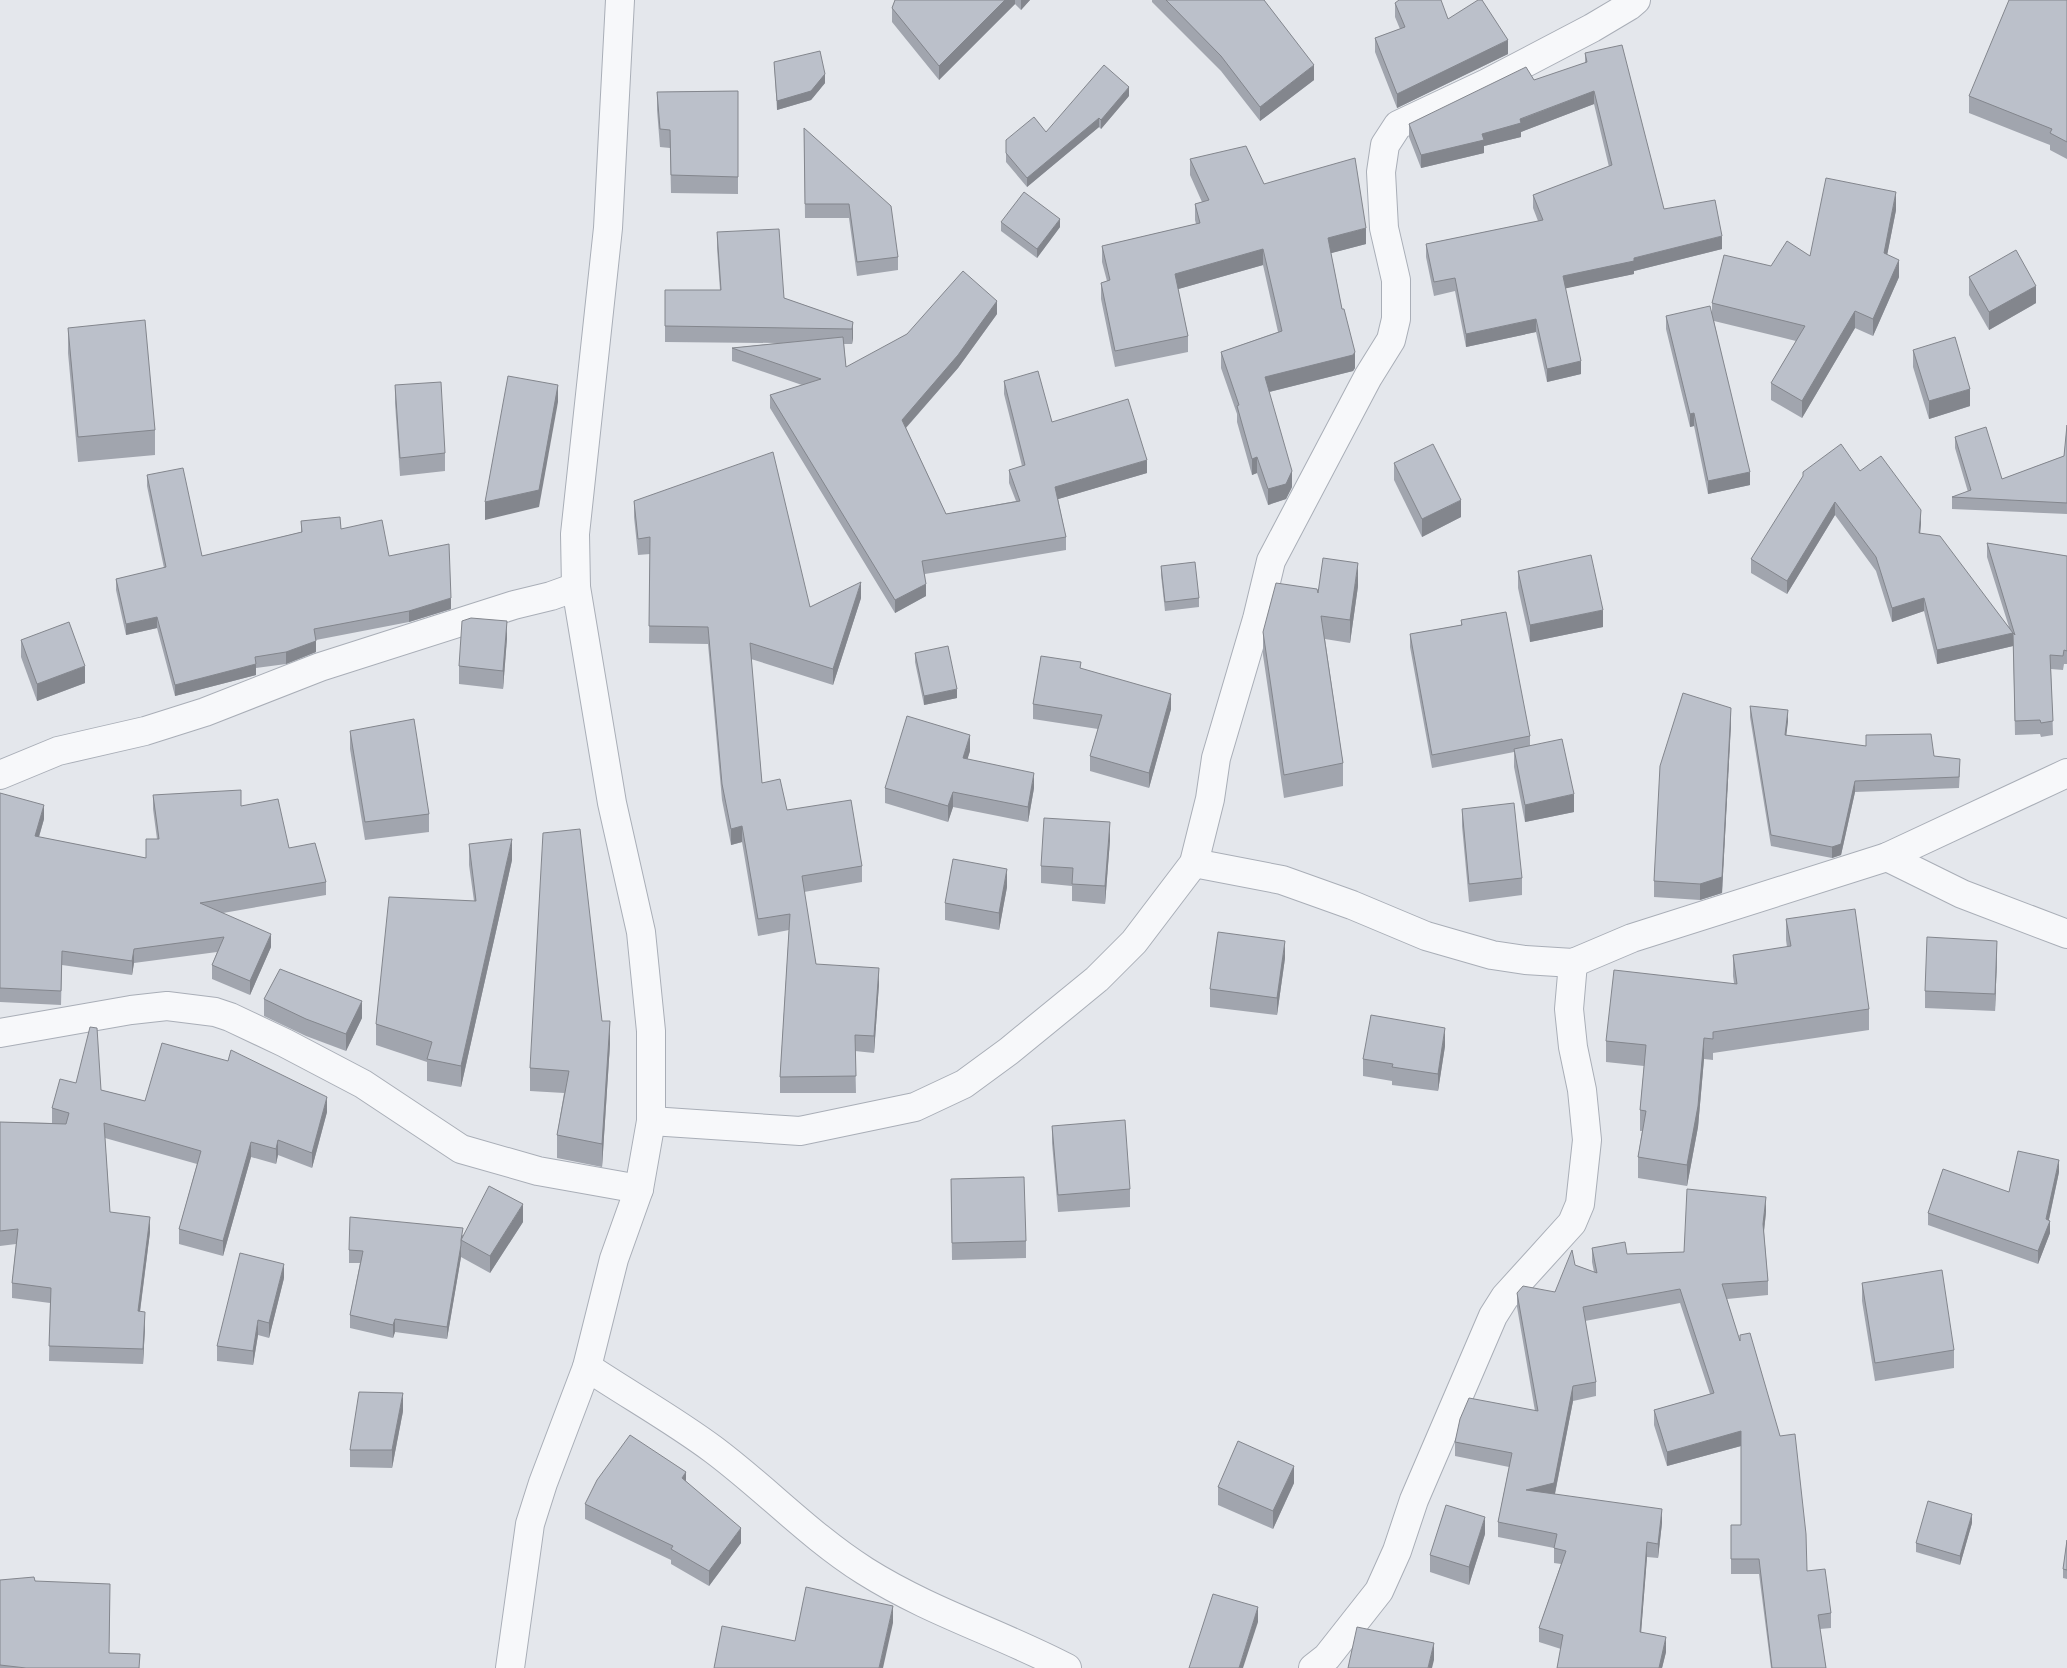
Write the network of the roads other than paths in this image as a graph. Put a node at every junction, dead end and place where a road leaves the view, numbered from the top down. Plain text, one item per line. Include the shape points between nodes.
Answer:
1 (620, 0) edge
2 (1636, 0) edge
3 (576, 588) junction
4 (2067, 773) edge
5 (0, 775) edge
6 (1887, 857) junction
7 (1194, 863) junction
8 (2067, 934) edge
9 (1573, 963) junction
10 (0, 1033) edge
11 (651, 1121) junction
12 (639, 1189) junction
13 (587, 1367) junction
14 (510, 1668) edge
15 (1067, 1668) edge
16 (1314, 1668) edge

1 - 3 street via 608,228 575,534
2 - 7 street via 1592,28 1487,83 1398,124 1385,145 1381,172 1384,228 1396,280 1396,319 1391,340 1368,377 1271,562 1216,758 1210,799
3 - 5 street via 320,667 205,712 145,731 58,752
3 - 11 street via 612,803 641,932 651,1031
4 - 6 street
6 - 8 street via 1962,894
6 - 9 street via 1632,938
7 - 9 street via 1282,880 1426,936 1492,955
7 - 11 street via 1134,942 1097,979 964,1084 915,1107 800,1131
9 - 16 street via 1570,1009 1573,1047 1587,1140 1580,1204 1572,1223 1505,1297 1493,1316 1414,1500 1379,1592
10 - 12 street via 167,1006 215,1012 285,1043 363,1084 461,1149 538,1171
11 - 12 street
12 - 13 street via 614,1259
13 - 14 street via 530,1524
13 - 15 street via 713,1449 833,1549 865,1571 916,1601

